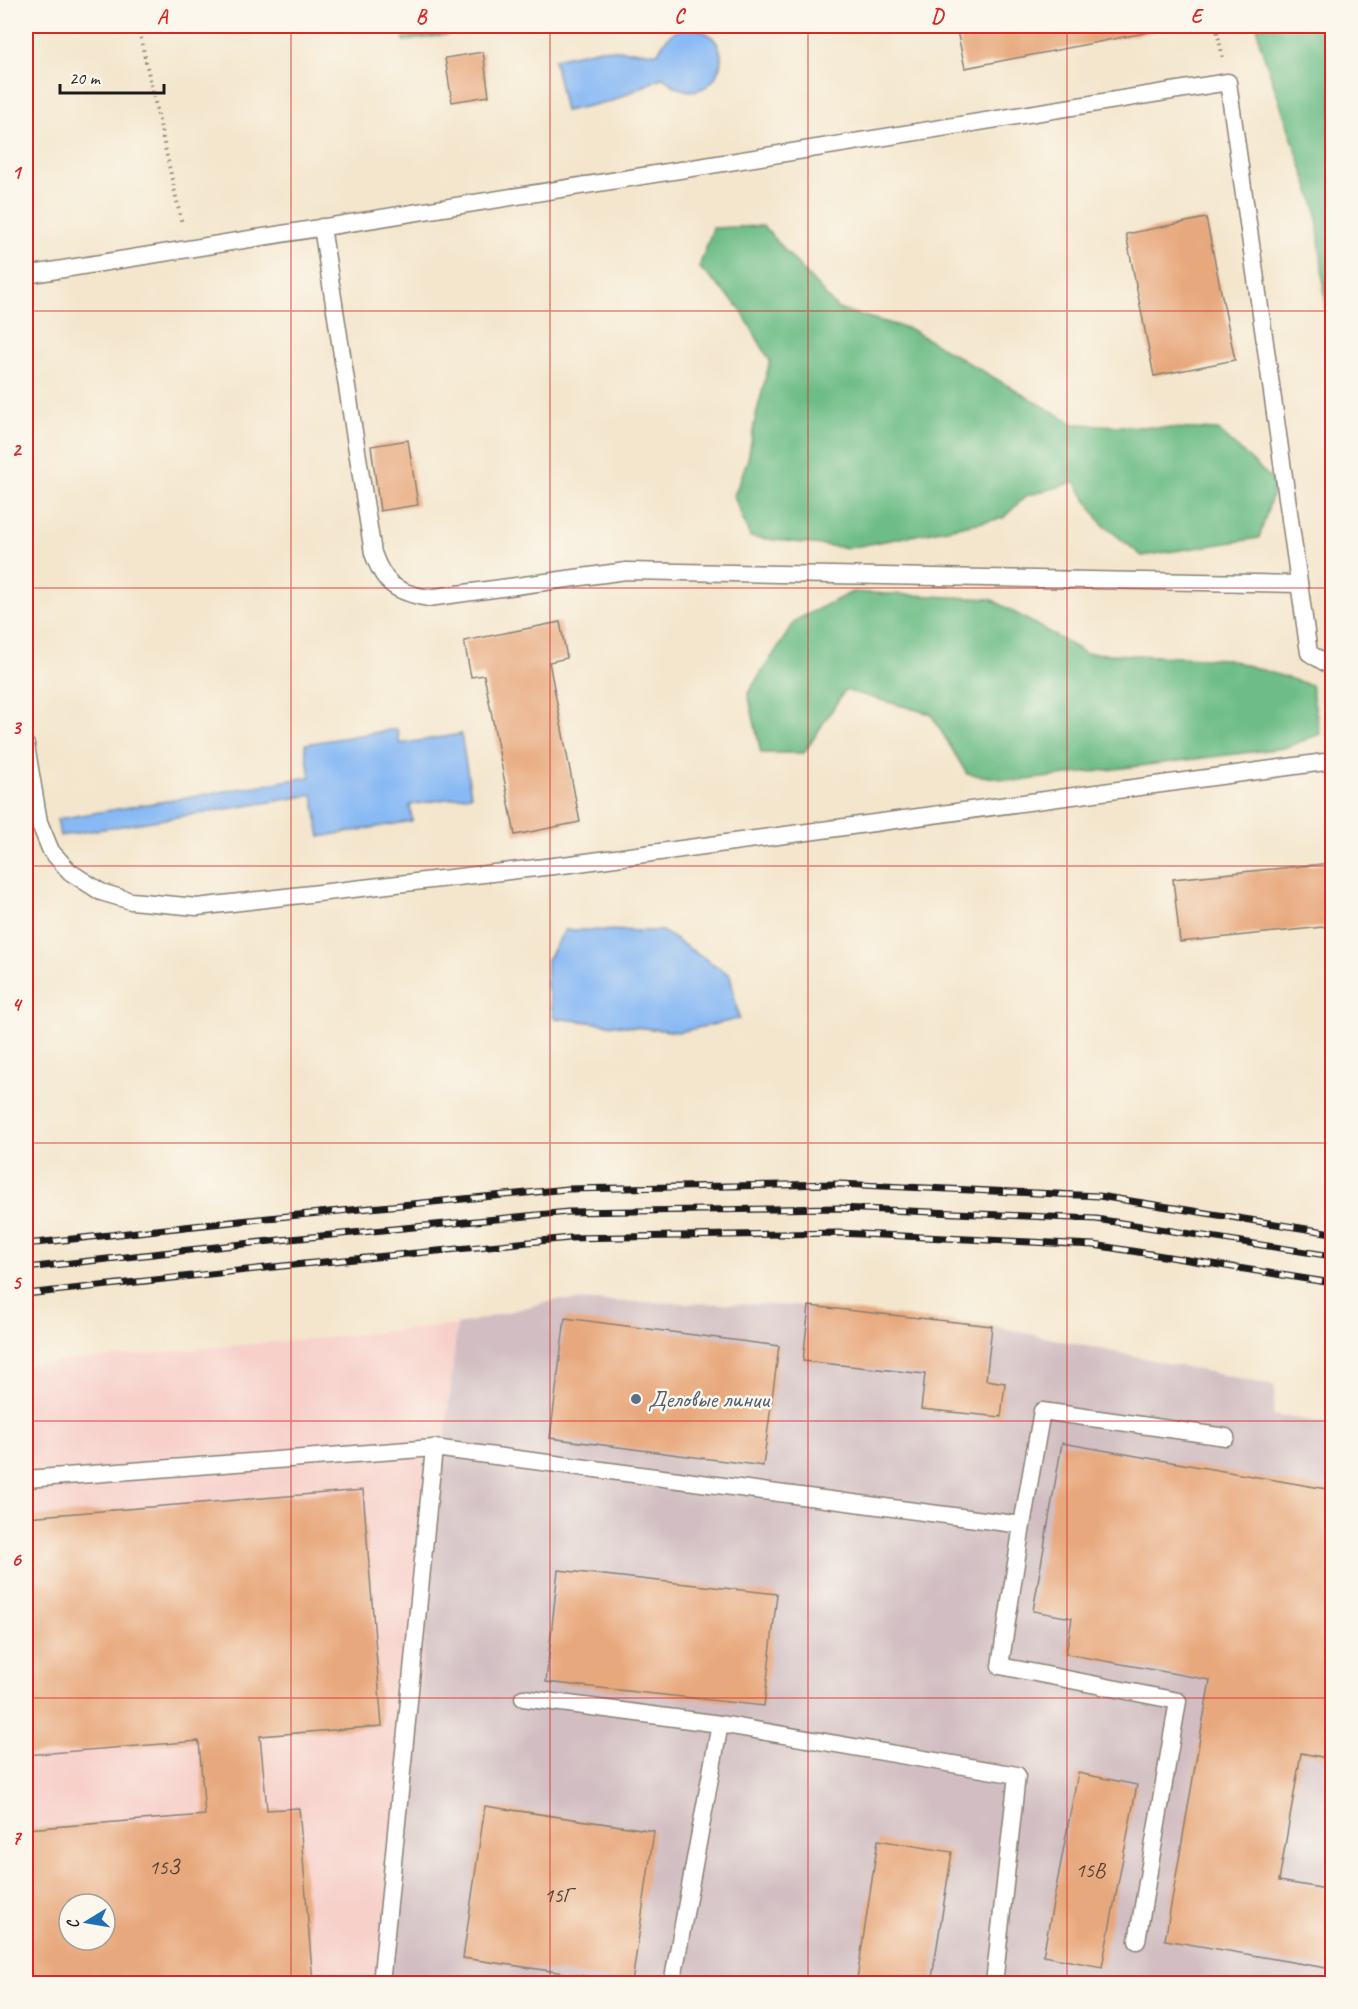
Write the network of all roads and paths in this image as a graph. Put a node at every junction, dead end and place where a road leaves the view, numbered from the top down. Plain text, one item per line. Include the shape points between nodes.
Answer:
1 (138, 26) edge
2 (322, 227) junction
3 (187, 249) junction
4 (26, 275) edge
5 (1299, 584) junction
6 (1332, 667) edge
7 (26, 745) edge
8 (1332, 761) edge
9 (1226, 1437) dead end
10 (434, 1448) junction
11 (26, 1479) edge
12 (1022, 1526) junction
13 (523, 1698) dead end
14 (720, 1724) junction
15 (1137, 1941) dead end
16 (381, 1983) edge
17 (672, 1983) edge
18 (994, 1983) edge

1 - 3 path
2 - 3 lane
2 - 5 lane via 374,553 380,571 393,587 411,595 428,598 626,571
2 - 5 lane via 1228,82
3 - 4 lane
5 - 6 lane via 1309,653
7 - 8 lane via 39,822 51,851 70,872 101,892 131,901 197,907 582,863
9 - 12 lane via 1042,1411
10 - 11 lane
10 - 12 lane
10 - 16 lane
12 - 15 lane via 1000,1666 1178,1701
13 - 14 lane
14 - 17 lane
14 - 18 lane via 1017,1775

